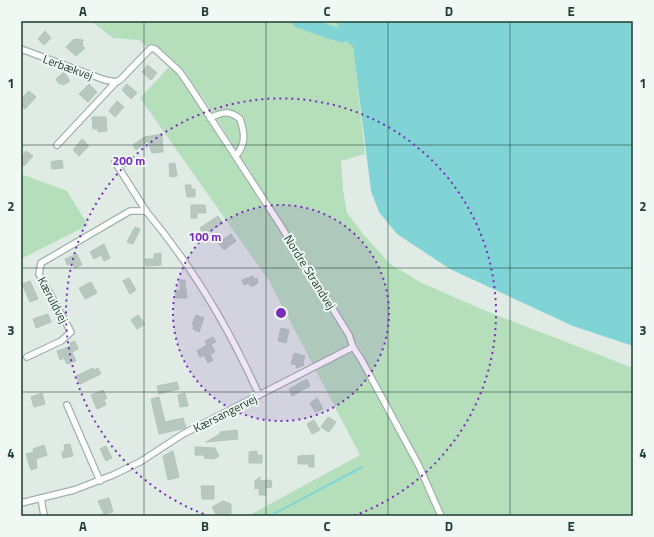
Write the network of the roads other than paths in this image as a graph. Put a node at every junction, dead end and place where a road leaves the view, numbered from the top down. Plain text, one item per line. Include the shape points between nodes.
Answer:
1 (21, 49) edge
2 (116, 82) junction
3 (210, 118) junction
4 (57, 145) dead end
5 (236, 156) junction
6 (114, 162) dead end
7 (146, 211) junction
8 (353, 347) junction
9 (27, 357) dead end
10 (259, 395) junction
11 (67, 405) dead end
12 (100, 481) junction
13 (41, 498) junction
14 (21, 503) edge
15 (44, 516) edge
16 (441, 516) edge

1 - 2 street, Lerbækvej
2 - 3 street, Nordre Strandvej via 151,48 155,49 179,71
2 - 4 street
3 - 5 street, Nordre Strandvej
3 - 5 street via 221,112 228,112 240,119 245,136
5 - 8 street, Nordre Strandvej via 324,293 349,335
6 - 7 street
7 - 9 street, Kæruldvej via 130,211 40,263 39,274 71,332 61,341
7 - 10 street via 182,257
8 - 10 street, Kærsangervej
8 - 16 street, Nordre Strandvej via 419,466
10 - 12 street, Kærsangervej via 183,434 140,462
11 - 12 street
12 - 13 street, Kærsangervej
13 - 14 street, Kærsangervej
13 - 15 street

